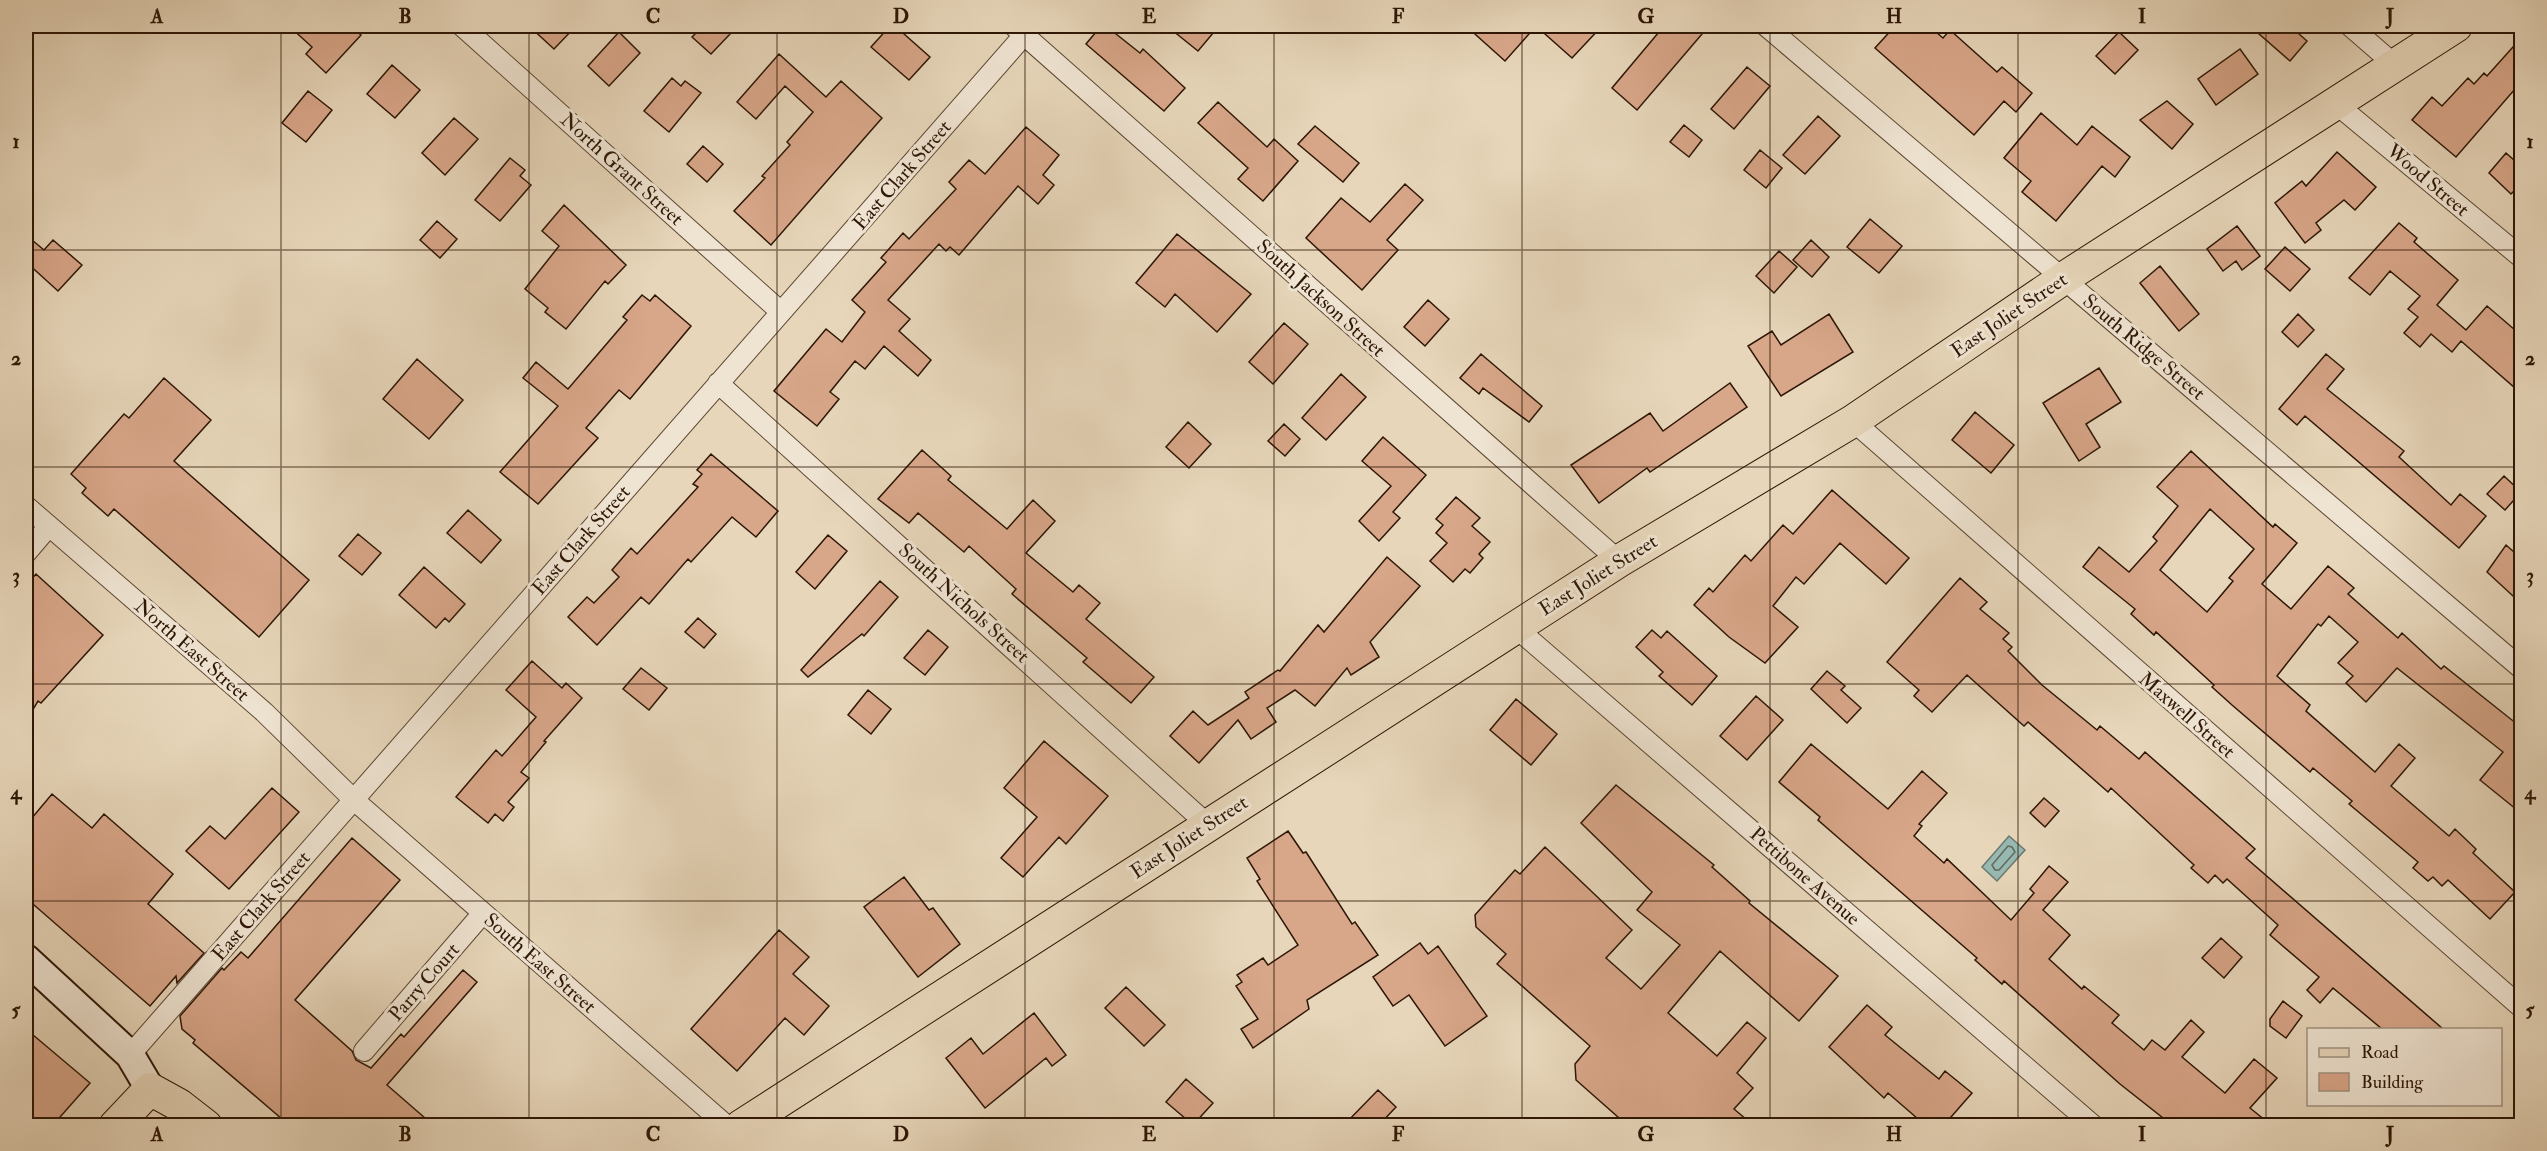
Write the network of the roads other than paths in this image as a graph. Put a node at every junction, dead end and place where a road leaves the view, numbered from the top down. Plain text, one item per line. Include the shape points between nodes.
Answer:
1 (462, 26) edge
2 (1766, 26) edge
3 (2350, 26) edge
4 (2456, 26) edge
5 (1023, 28) edge
6 (2395, 65) junction
7 (2335, 103) junction
8 (2522, 258) edge
9 (2064, 278) junction
10 (782, 312) junction
11 (718, 383) junction
12 (1853, 421) junction
13 (26, 506) edge
14 (49, 526) junction
15 (26, 553) edge
16 (1619, 561) junction
17 (1515, 627) junction
18 (2522, 669) edge
19 (354, 800) junction
20 (1208, 825) junction
21 (483, 913) junction
22 (26, 959) edge
23 (2522, 1008) edge
24 (364, 1051) dead end
25 (130, 1055) junction
26 (150, 1089) junction
27 (115, 1125) edge
28 (206, 1125) edge
29 (727, 1125) edge
30 (741, 1125) edge
31 (2094, 1125) edge

1 - 10 street, North Grant Street
2 - 9 street, South Ridge Street
3 - 6 street
4 - 6 main road, East Joliet Street
5 - 10 street, East Clark Street
5 - 16 street, South Jackson Street
6 - 7 main road, East Joliet Street
7 - 8 street, Wood Street
7 - 9 main road, East Joliet Street
9 - 12 main road, East Joliet Street
9 - 18 street, South Ridge Street
10 - 11 street, East Clark Street
11 - 19 street, East Clark Street
11 - 20 street, South Nichols Street
12 - 16 main road, East Joliet Street
12 - 23 street, Maxwell Street
13 - 14 street, North East Street
14 - 15 street
14 - 19 street, North East Street via 264,712
16 - 17 main road, East Joliet Street
17 - 20 main road, East Joliet Street
17 - 31 street, Pettibone Avenue
19 - 21 street, South East Street
19 - 25 street, East Clark Street
20 - 30 main road, East Joliet Street
21 - 24 street, Parry Court
21 - 29 street, South East Street
22 - 25 main road
25 - 26 main road
26 - 27 main road
26 - 28 main road

